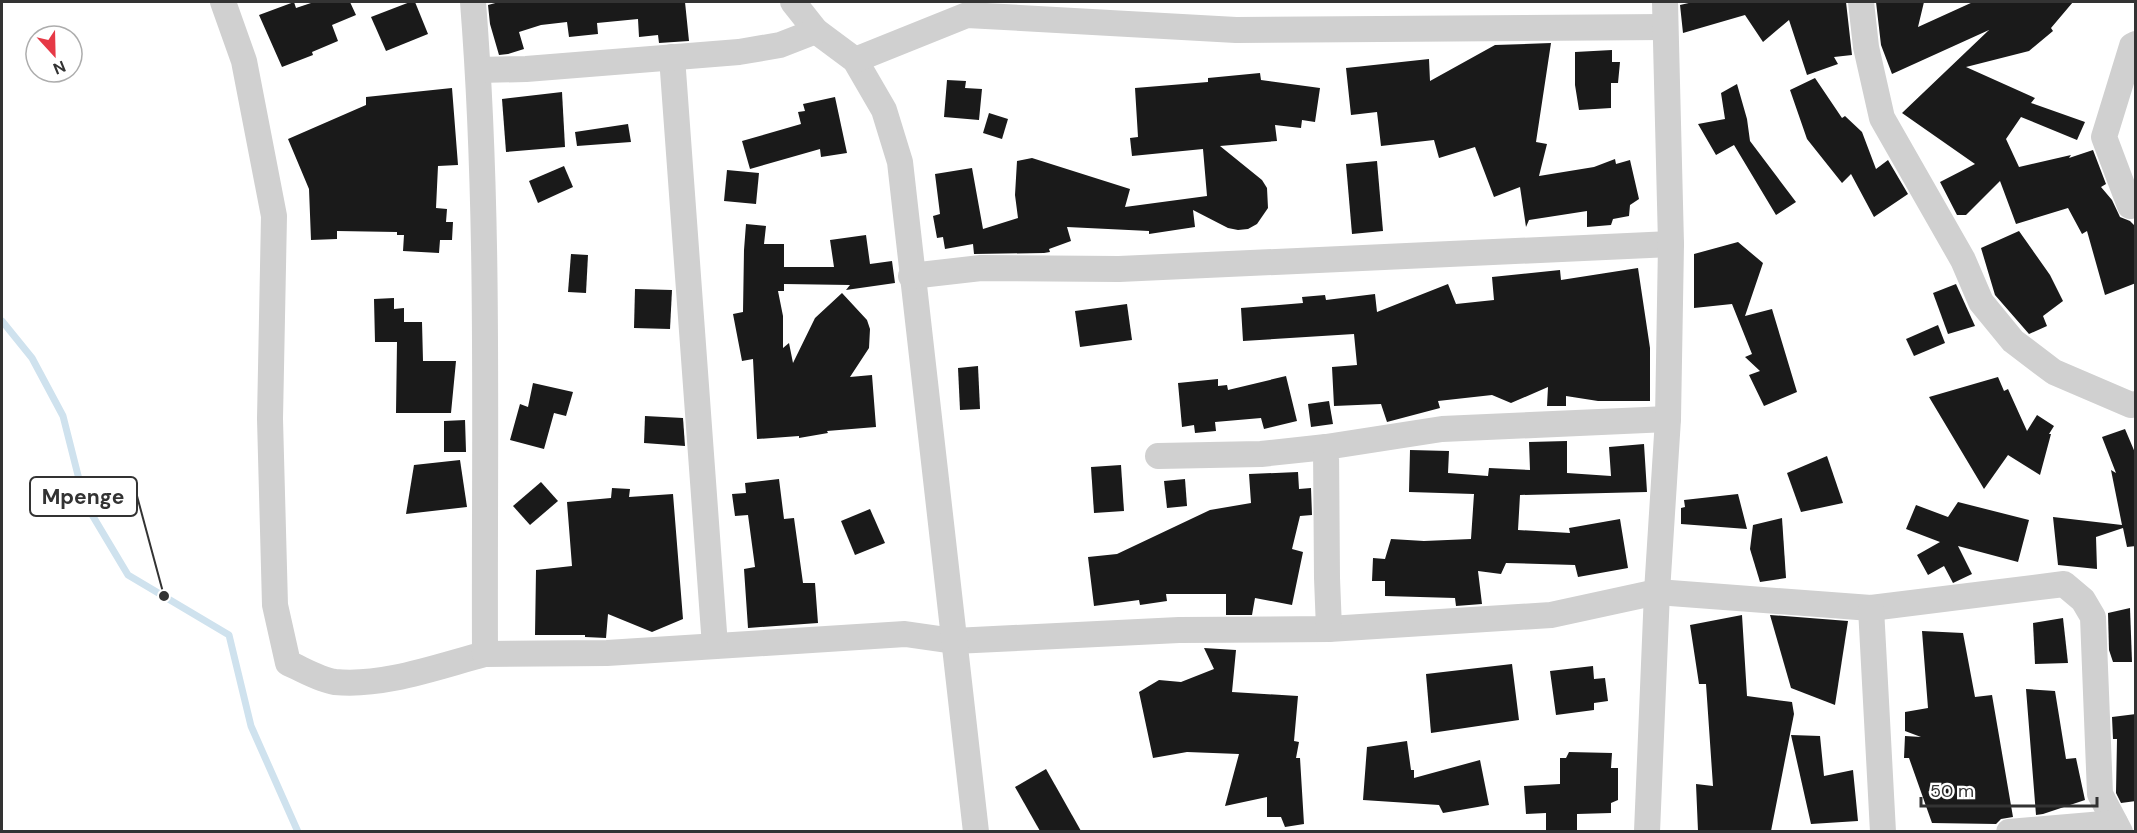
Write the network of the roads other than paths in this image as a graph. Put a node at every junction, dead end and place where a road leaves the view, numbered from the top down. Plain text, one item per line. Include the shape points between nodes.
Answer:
1 (223, 2) edge
2 (473, 2) edge
3 (793, 2) edge
4 (1665, 2) edge
5 (1861, 2) edge
6 (1665, 27) junction
7 (816, 31) junction
8 (2136, 44) edge
9 (672, 57) junction
10 (855, 60) junction
11 (478, 70) junction
12 (2130, 206) dead end
13 (1671, 244) junction
14 (912, 276) junction
15 (2136, 404) edge
16 (1668, 419) junction
17 (1326, 447) junction
18 (1158, 456) dead end
19 (1657, 592) junction
20 (1871, 608) junction
21 (1329, 629) junction
22 (954, 642) junction
23 (715, 646) junction
24 (485, 654) junction
25 (2117, 827) edge
26 (976, 831) edge
27 (1647, 831) edge
28 (1883, 831) edge
29 (2009, 831) edge

1 - 24 street via 244,61 274,216 270,419 275,604 288,663 333,682 372,681
2 - 11 street
3 - 7 street
4 - 6 street
5 - 15 street via 1866,47 1882,118 1963,260 1981,302 2013,341 2054,372
6 - 10 street via 1236,30 967,15
6 - 13 street
7 - 9 street via 780,45
7 - 10 street
8 - 12 street via 2132,46 2104,137
9 - 11 street
9 - 23 street
10 - 14 street via 884,110 900,162
11 - 24 street via 484,282
13 - 14 street via 1119,269 981,268
13 - 16 street
14 - 22 street
16 - 17 street via 1442,429
16 - 19 street
17 - 18 street via 1261,454
17 - 21 street
19 - 20 street
19 - 21 street via 1551,615
19 - 27 street
20 - 25 street via 2064,584 2083,600 2093,617 2100,794
20 - 28 street
21 - 22 street via 1179,630
22 - 23 street via 905,634
22 - 26 street
23 - 24 street via 607,654
25 - 29 street

